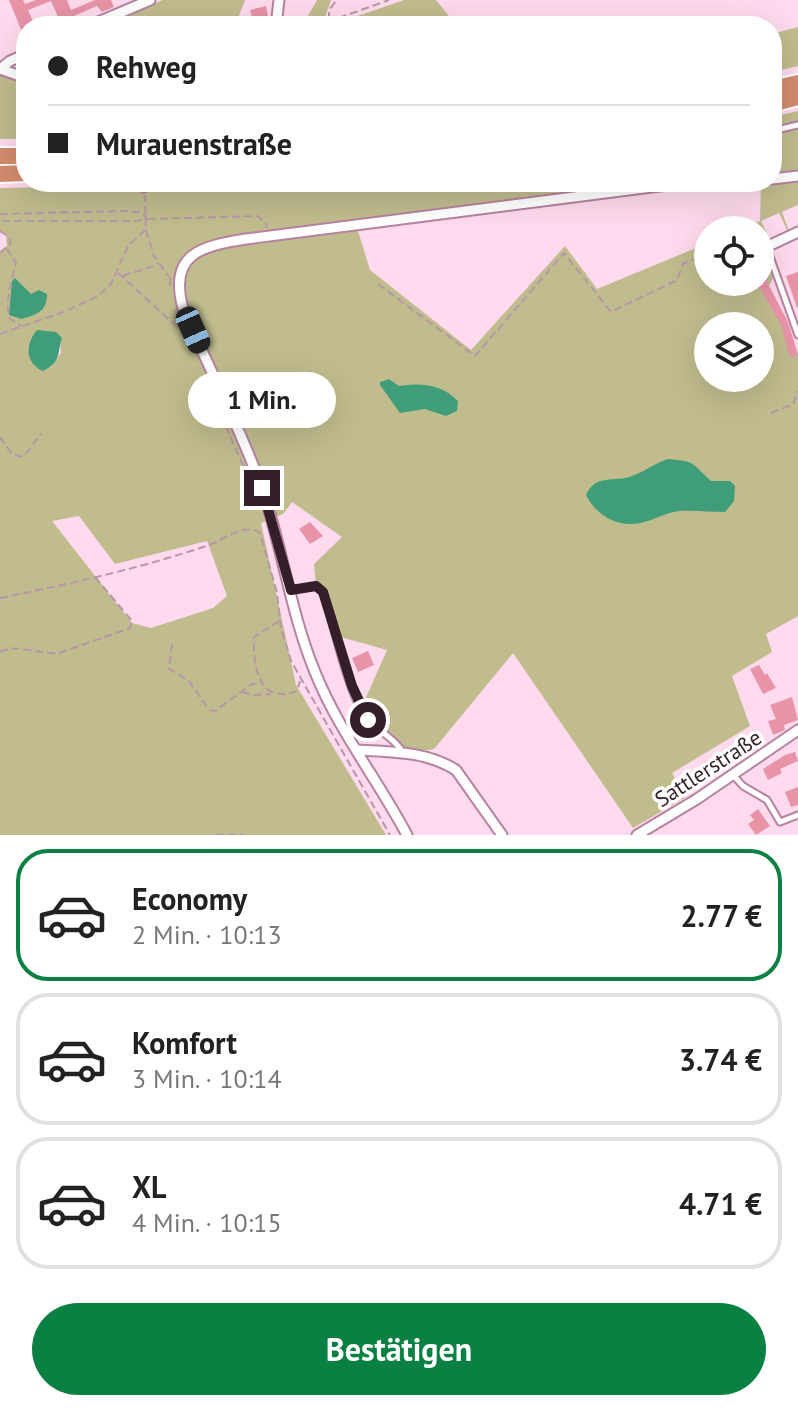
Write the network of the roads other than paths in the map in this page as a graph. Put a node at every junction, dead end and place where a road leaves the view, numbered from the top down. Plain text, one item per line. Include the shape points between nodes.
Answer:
1 (150, 0) edge
2 (112, 16) edge
3 (611, 192) edge
4 (798, 232) edge
5 (774, 243) edge
6 (774, 275) edge
7 (798, 335) edge
8 (287, 591) junction
9 (798, 730) edge
10 (358, 750) junction
11 (403, 753) junction
12 (732, 775) junction
13 (798, 815) edge
14 (407, 835) edge
15 (502, 835) edge
16 (637, 835) edge

1 - 2 street
3 - 8 street via 267,235 204,247 184,263 178,279 183,308 262,488
4 - 5 street
6 - 7 lane
8 - 10 street via 315,673
8 - 11 lane via 316,586 323,592 361,709
9 - 12 street, Sattlerstraße
10 - 11 street
10 - 14 street
11 - 15 street via 433,757 456,770
12 - 13 lane via 767,800 780,822
12 - 16 street, Sattlerstraße

